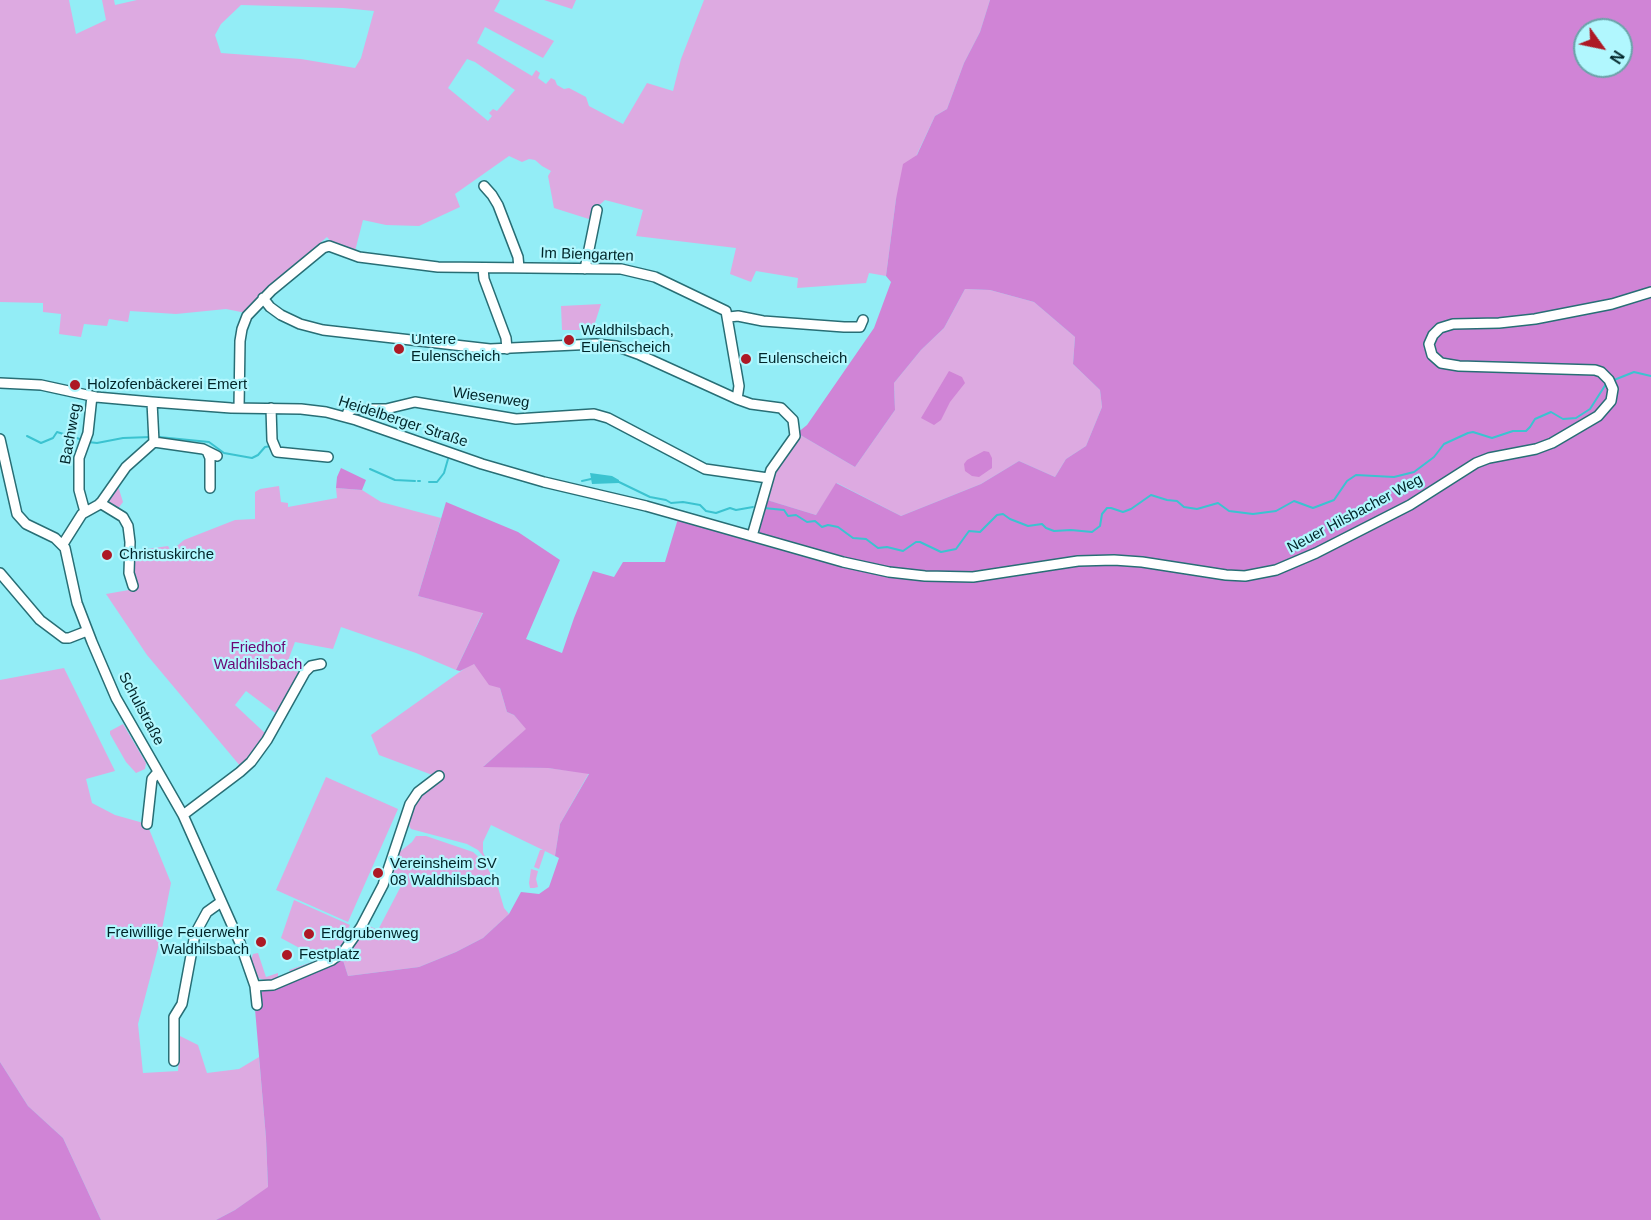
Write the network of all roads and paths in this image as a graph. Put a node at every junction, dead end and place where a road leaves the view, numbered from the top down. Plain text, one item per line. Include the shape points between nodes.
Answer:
1 (484, 186) dead end
2 (597, 210) dead end
3 (483, 268) junction
4 (519, 268) junction
5 (585, 269) junction
6 (1651, 292) edge
7 (263, 298) junction
8 (729, 317) junction
9 (863, 320) dead end
10 (507, 349) junction
11 (0, 383) edge
12 (92, 396) junction
13 (736, 399) junction
14 (152, 402) junction
15 (239, 408) junction
16 (271, 408) junction
17 (346, 417) junction
18 (0, 439) edge
19 (154, 442) junction
20 (207, 451) junction
21 (217, 456) dead end
22 (328, 458) dead end
23 (768, 478) junction
24 (210, 488) dead end
25 (100, 503) junction
26 (85, 512) junction
27 (752, 536) junction
28 (63, 544) junction
29 (0, 573) edge
30 (133, 586) dead end
31 (87, 631) junction
32 (321, 664) dead end
33 (158, 772) junction
34 (439, 776) dead end
35 (183, 815) junction
36 (147, 824) dead end
37 (221, 902) junction
38 (255, 986) junction
39 (257, 1005) dead end
40 (174, 1061) dead end

1 - 4 street via 498,205
2 - 5 street
3 - 4 street, Im Biengarten
3 - 7 street, Im Biengarten via 369,259 329,246
3 - 10 street
4 - 5 street, Im Biengarten
5 - 8 street, Im Biengarten via 651,275 721,307
6 - 27 street, Neuer Hilsbacher Weg via 1534,319 1449,324 1437,330 1431,338 1430,350 1441,363 1591,369 1609,380 1611,401 1598,416 1552,443 1476,463 1404,509 1269,573 1226,575 1114,560 1078,561 973,577 925,576 863,567
7 - 10 street via 281,315 317,329
7 - 15 street via 248,314 242,329
8 - 9 street via 844,327 860,327
8 - 13 street via 740,386
10 - 13 street via 616,346
11 - 12 street, Heidelberger Straße via 45,385
12 - 14 street, Heidelberger Straße
12 - 26 street, Bachweg via 79,456 79,490
13 - 23 street via 779,407 794,422 795,436
14 - 15 street, Heidelberger Straße
14 - 19 street
15 - 16 street, Heidelberger Straße
16 - 17 street, Heidelberger Straße via 316,410
16 - 22 street via 272,440 277,452
17 - 23 street, Wiesenweg via 353,409 388,409 414,402 520,419 594,414 705,469
17 - 27 street, Heidelberger Straße via 544,482
18 - 28 street via 18,515
19 - 20 street
19 - 25 street via 125,469
20 - 21 street
20 - 24 street
23 - 27 street
25 - 26 street
25 - 30 street via 123,517 128,526
26 - 28 street
28 - 31 street, Schulstraße
29 - 31 street via 40,620 65,638
31 - 33 street, Schulstraße via 116,699
32 - 35 street via 305,672 251,762
33 - 35 street, Schulstraße
33 - 36 street via 152,778
34 - 38 street via 420,790 410,804 383,885 342,953 273,985
35 - 37 street, Schulstraße
37 - 38 street, Schulstraße
37 - 40 street via 207,912 195,934 182,1004 174,1017
38 - 39 street, Schulstraße

